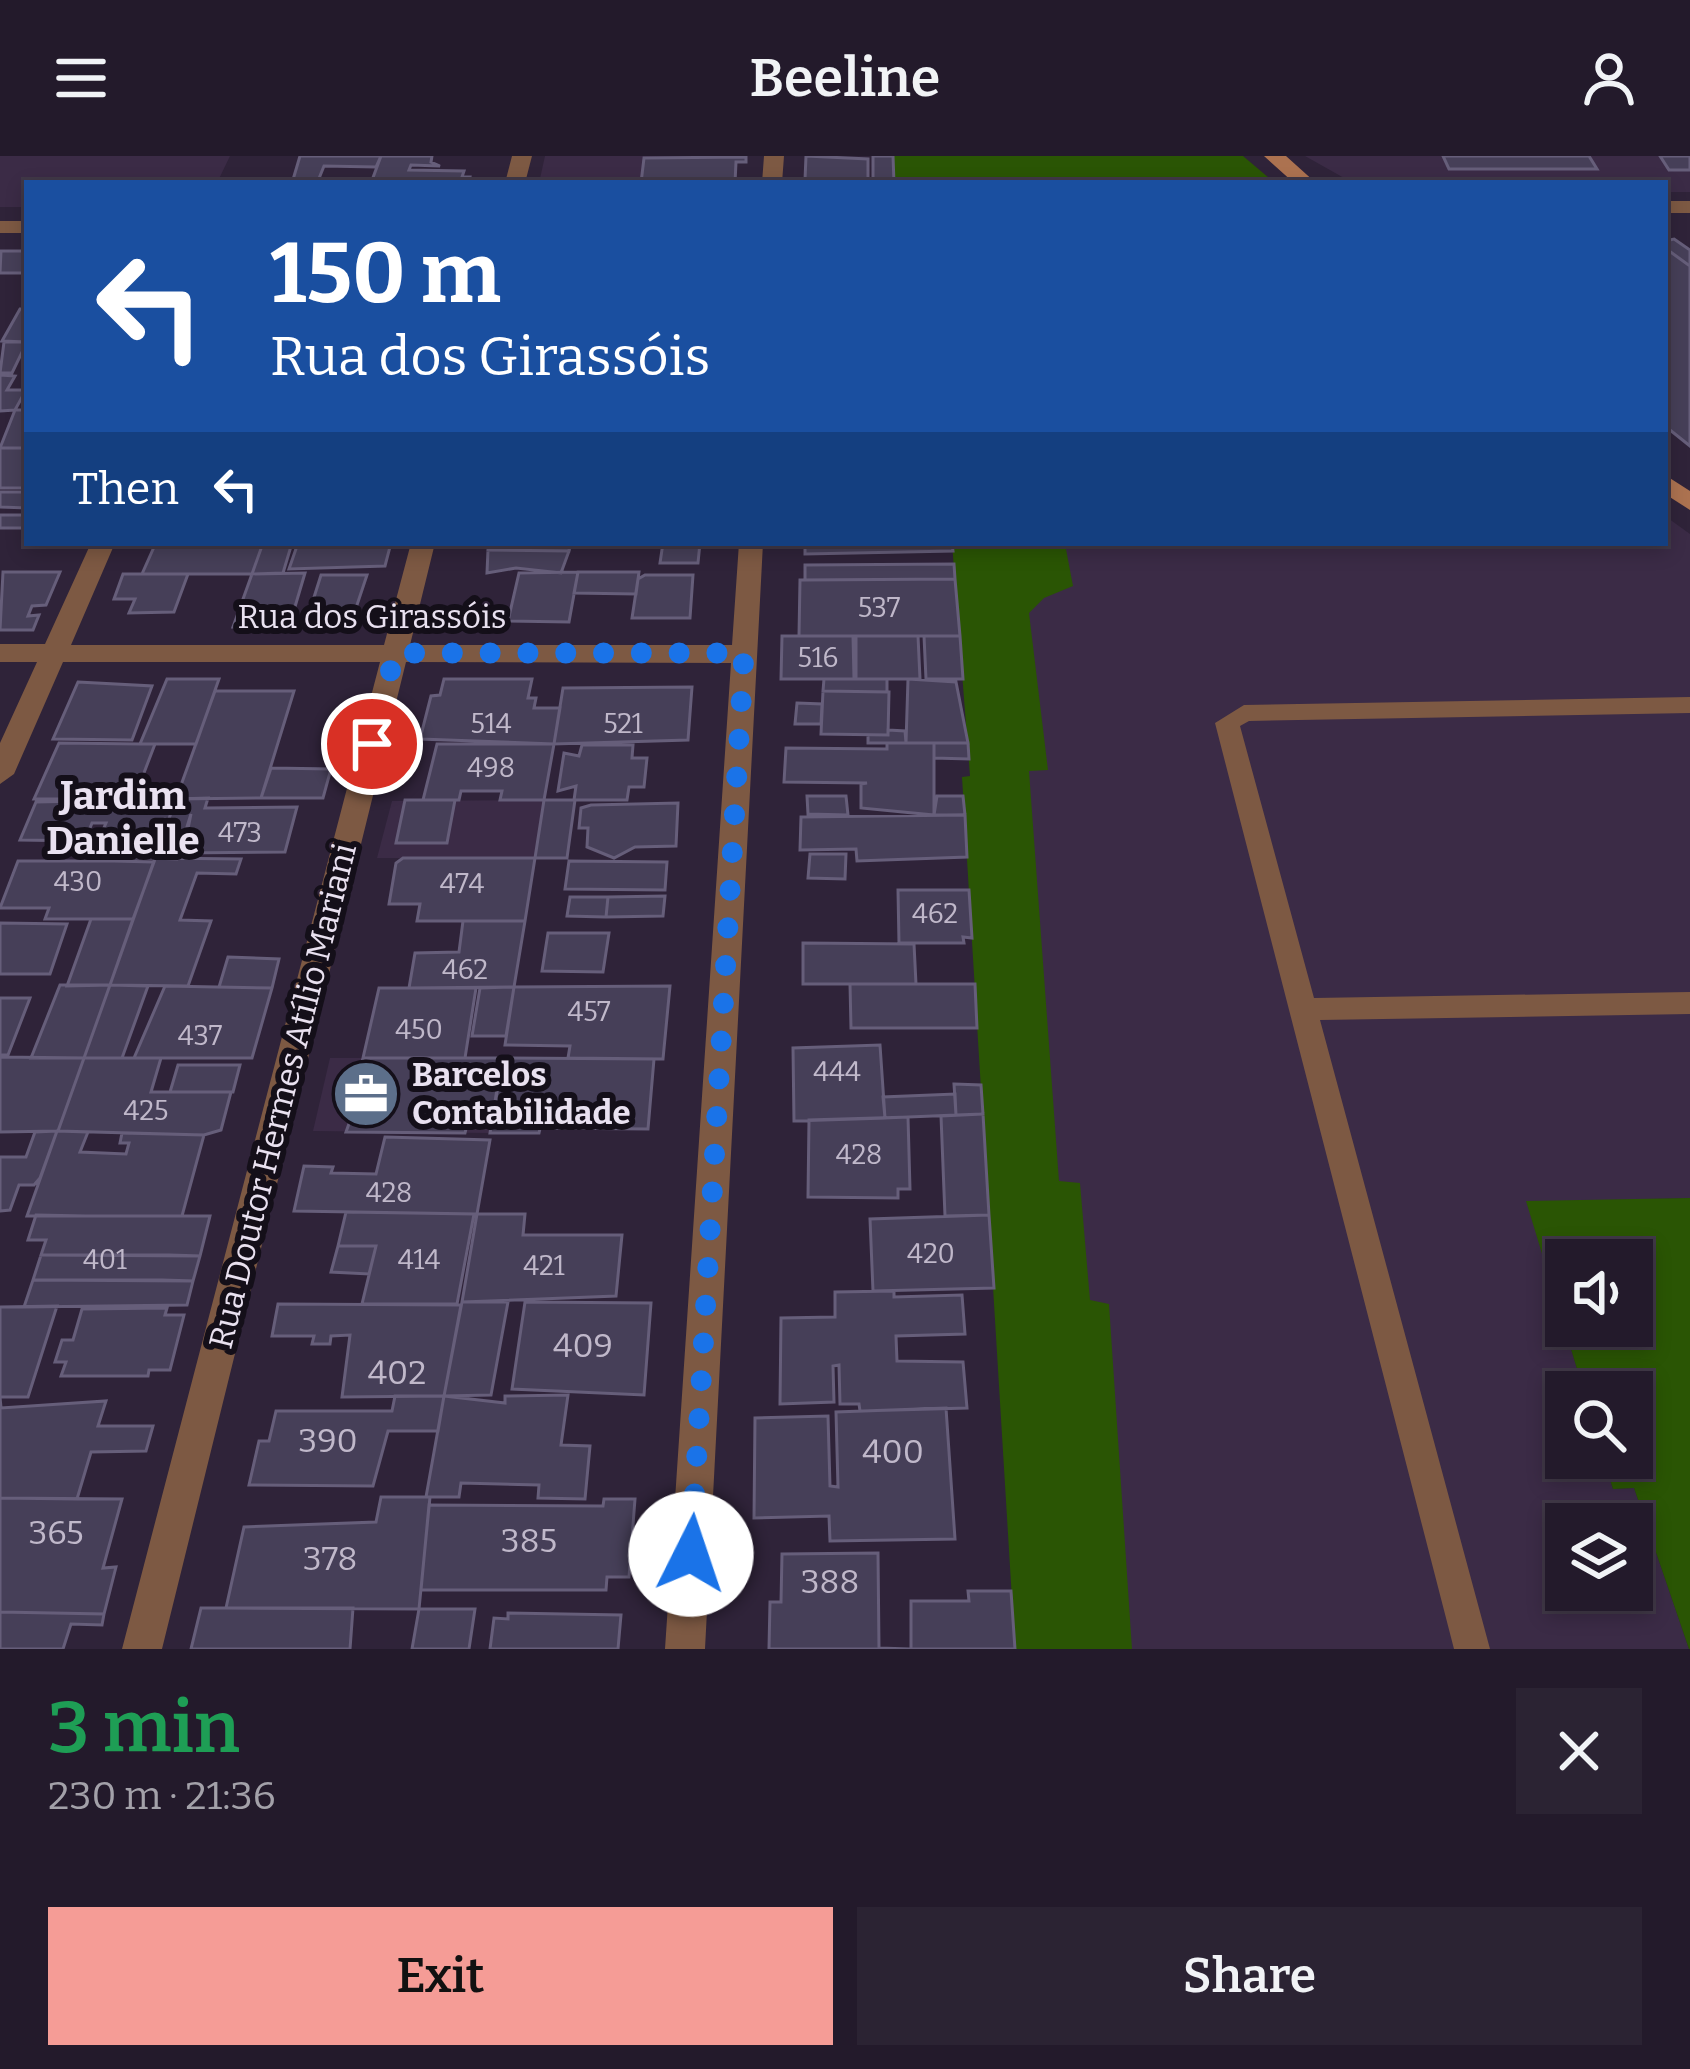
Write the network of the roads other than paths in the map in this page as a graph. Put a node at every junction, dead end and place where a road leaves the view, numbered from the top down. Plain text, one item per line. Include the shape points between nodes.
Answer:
1 (1274, 156) edge
2 (1305, 180) edge
3 (102, 546) edge
4 (422, 546) edge
5 (751, 546) edge
6 (0, 653) edge
7 (54, 653) junction
8 (395, 653) junction
9 (744, 653) junction
10 (1690, 705) edge
11 (0, 774) edge
12 (1690, 1004) edge
13 (1301, 1009) junction
14 (142, 1649) edge
15 (685, 1649) edge
16 (1472, 1649) edge

1 - 2 main road
3 - 7 street
4 - 8 street, Rua Doutor Hermes Atílio Mariani
5 - 9 street
6 - 7 street, Rua dos Girassóis
7 - 8 street, Rua dos Girassóis
7 - 11 street
8 - 9 street, Rua dos Girassóis
8 - 14 street, Rua Doutor Hermes Atílio Mariani
9 - 15 street
10 - 13 lane via 1229,718 1226,732
12 - 13 lane
13 - 16 lane

